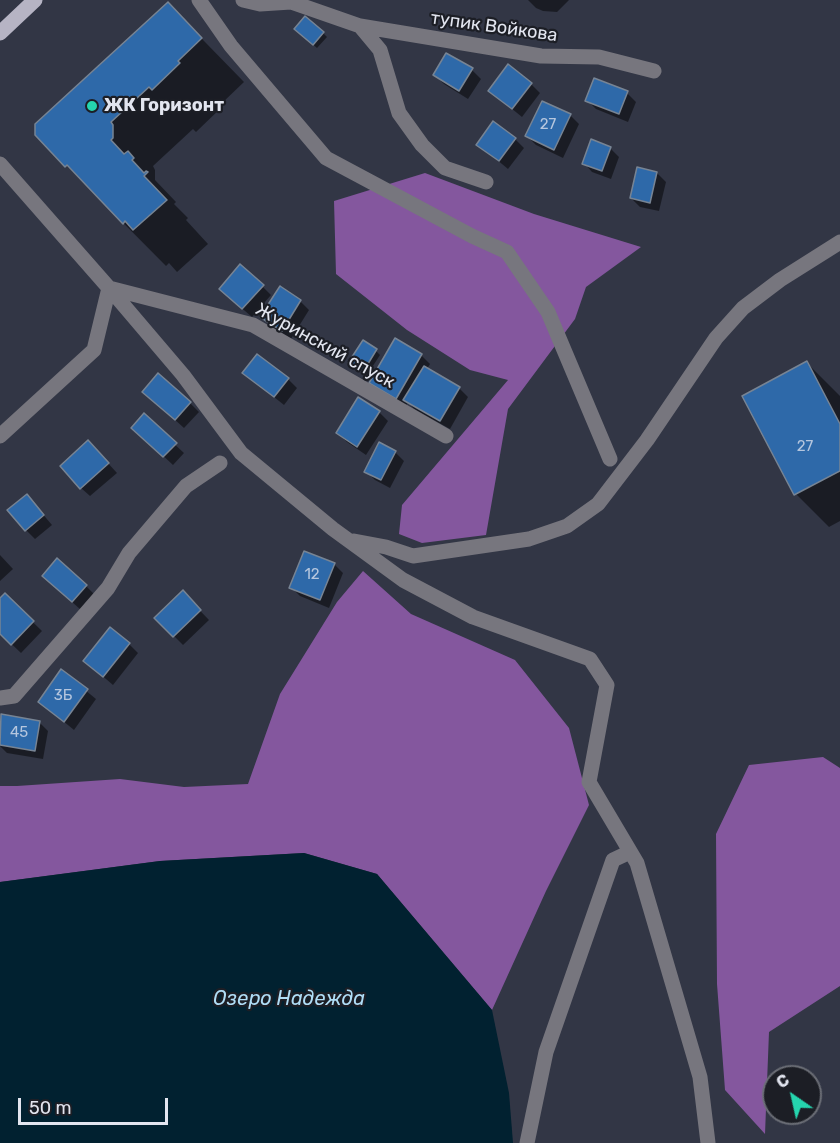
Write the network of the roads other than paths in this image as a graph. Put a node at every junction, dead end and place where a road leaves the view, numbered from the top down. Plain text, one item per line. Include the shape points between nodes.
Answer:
1 (35, 0) edge
2 (199, 0) edge
3 (243, 0) edge
4 (360, 26) junction
5 (0, 33) edge
6 (654, 71) dead end
7 (0, 164) edge
8 (486, 182) dead end
9 (840, 242) edge
10 (109, 288) junction
11 (0, 436) edge
12 (446, 436) dead end
13 (610, 459) dead end
14 (220, 463) dead end
15 (349, 540) junction
16 (0, 698) edge
17 (630, 852) junction
18 (527, 1143) edge
19 (708, 1143) edge

1 - 5 main road
2 - 13 street via 231,46 326,158 507,252 548,312
3 - 4 street, тупик Войкова via 260,4 291,2
4 - 6 street, тупик Войкова via 541,56 599,57
4 - 8 street via 380,50 399,113 422,145 445,168
7 - 10 street
9 - 15 street via 743,308 716,338 598,504 567,526 529,539 413,556
10 - 11 street via 94,350
10 - 12 street, Журинский спуск via 253,325
10 - 15 street via 183,375 241,453
14 - 16 street via 186,486 129,553 108,588 14,696
15 - 17 street via 403,580 473,617 590,659 607,685 589,782
17 - 18 street via 613,860 546,1052
17 - 19 street via 637,863 700,1077

